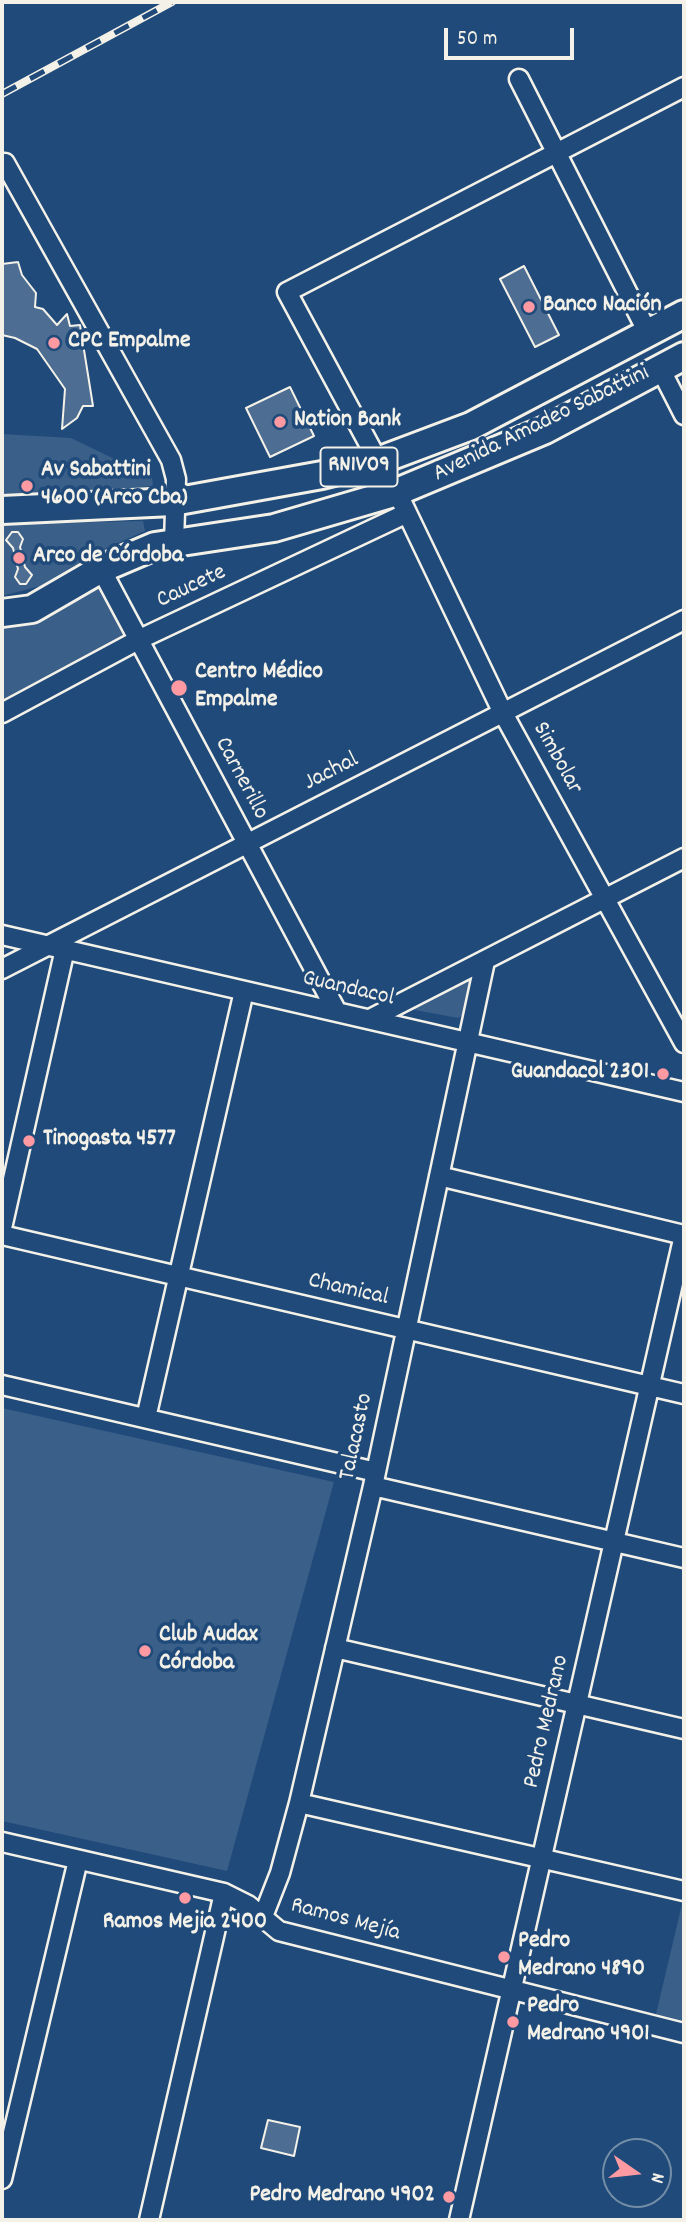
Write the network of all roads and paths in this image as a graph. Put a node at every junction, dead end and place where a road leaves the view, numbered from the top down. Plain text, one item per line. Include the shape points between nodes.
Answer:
1 (519, 79) dead end
2 (684, 87) edge
3 (557, 153) junction
4 (5, 163) dead end
5 (684, 314) edge
6 (648, 333) junction
7 (684, 356) edge
8 (660, 368) junction
9 (684, 415) edge
10 (378, 461) junction
11 (173, 502) junction
12 (401, 503) junction
13 (2, 510) edge
14 (174, 543) junction
15 (101, 569) junction
16 (2, 613) edge
17 (684, 620) edge
18 (138, 640) junction
19 (2, 713) edge
20 (503, 713) junction
21 (247, 844) junction
22 (684, 858) edge
23 (605, 899) junction
24 (2, 935) edge
25 (56, 948) junction
26 (485, 961) junction
27 (2, 969) edge
28 (244, 991) junction
29 (337, 1012) junction
30 (370, 1019) junction
31 (683, 1040) edge
32 (467, 1042) junction
33 (684, 1092) edge
34 (439, 1176) junction
35 (2, 1228) edge
36 (2, 1235) edge
37 (684, 1235) edge
38 (178, 1276) junction
39 (406, 1329) junction
40 (2, 1385) edge
41 (650, 1386) junction
42 (684, 1394) edge
43 (146, 1418) junction
44 (375, 1479) junction
45 (614, 1542) junction
46 (684, 1558) edge
47 (335, 1648) junction
48 (577, 1704) junction
49 (684, 1729) edge
50 (299, 1803) junction
51 (2, 1842) edge
52 (542, 1858) junction
53 (78, 1860) junction
54 (684, 1891) edge
55 (224, 1893) junction
56 (262, 1919) junction
57 (512, 1989) junction
58 (684, 2033) edge
59 (6, 2140) edge
60 (2, 2179) edge
61 (149, 2220) edge
62 (459, 2220) edge

1 - 3 street
2 - 3 street
3 - 6 street
3 - 10 street via 287,292
4 - 11 street via 171,460 176,479
5 - 6 main road, Avenida Amadeo Sabattini / RN1V09
6 - 10 main road, Avenida Amadeo Sabattini / RN1V09 via 471,426
7 - 8 main road, Avenida Amadeo Sabattini / RN1V09
8 - 9 street
8 - 12 main road, Avenida Amadeo Sabattini / RN1V09
10 - 11 main road, Avenida Amadeo Sabattini / RN1V09
11 - 13 main road, Avenida Amadeo Sabattini / RN1V09
11 - 14 street
12 - 14 main road, Avenida Amadeo Sabattini / RN1V09
12 - 18 street, Caucete
12 - 20 street, Simbolar
14 - 15 main road, Avenida Amadeo Sabattini / RN1V09 via 155,546
15 - 16 main road, Avenida Amadeo Sabattini / RN1V09 via 32,609
15 - 18 street, Carnerillo
17 - 20 street, Jachal
18 - 19 street, Caucete
18 - 21 street, Carnerillo
20 - 21 street, Jachal
20 - 23 street, Simbolar
21 - 25 street, Jachal
21 - 29 street, Carnerillo
22 - 23 street
23 - 26 street
23 - 31 street, Simbolar
24 - 25 street, Guandacol
25 - 27 street, Jachal
25 - 28 street, Guandacol
25 - 35 street
26 - 30 street
26 - 32 street, Talacasto
28 - 29 street, Guandacol
28 - 38 street
29 - 30 street, Guandacol
30 - 32 street, Guandacol
32 - 33 street, Guandacol
32 - 34 street, Talacasto
34 - 37 street
34 - 39 street, Talacasto
36 - 38 street, Chamical
37 - 41 street, Pedro Medrano
38 - 39 street, Chamical
38 - 43 street
39 - 41 street, Chamical
39 - 44 street, Talacasto
40 - 43 street
41 - 42 street, Chamical
41 - 45 street, Pedro Medrano
43 - 44 street
44 - 45 street
44 - 47 street, Talacasto
45 - 46 street
45 - 48 street, Pedro Medrano
47 - 48 street
47 - 50 street, Talacasto
48 - 49 street
48 - 52 street, Pedro Medrano
50 - 52 street
50 - 56 street, Talacasto
51 - 53 street, Ramos Mejía
52 - 54 street
52 - 57 street, Pedro Medrano
53 - 55 street, Ramos Mejía
53 - 59 street
55 - 56 street, Ramos Mejía via 248,1905
55 - 61 street
56 - 57 street, Ramos Mejía via 289,1934
57 - 58 street, Ramos Mejía
57 - 62 street, Pedro Medrano
59 - 60 street

